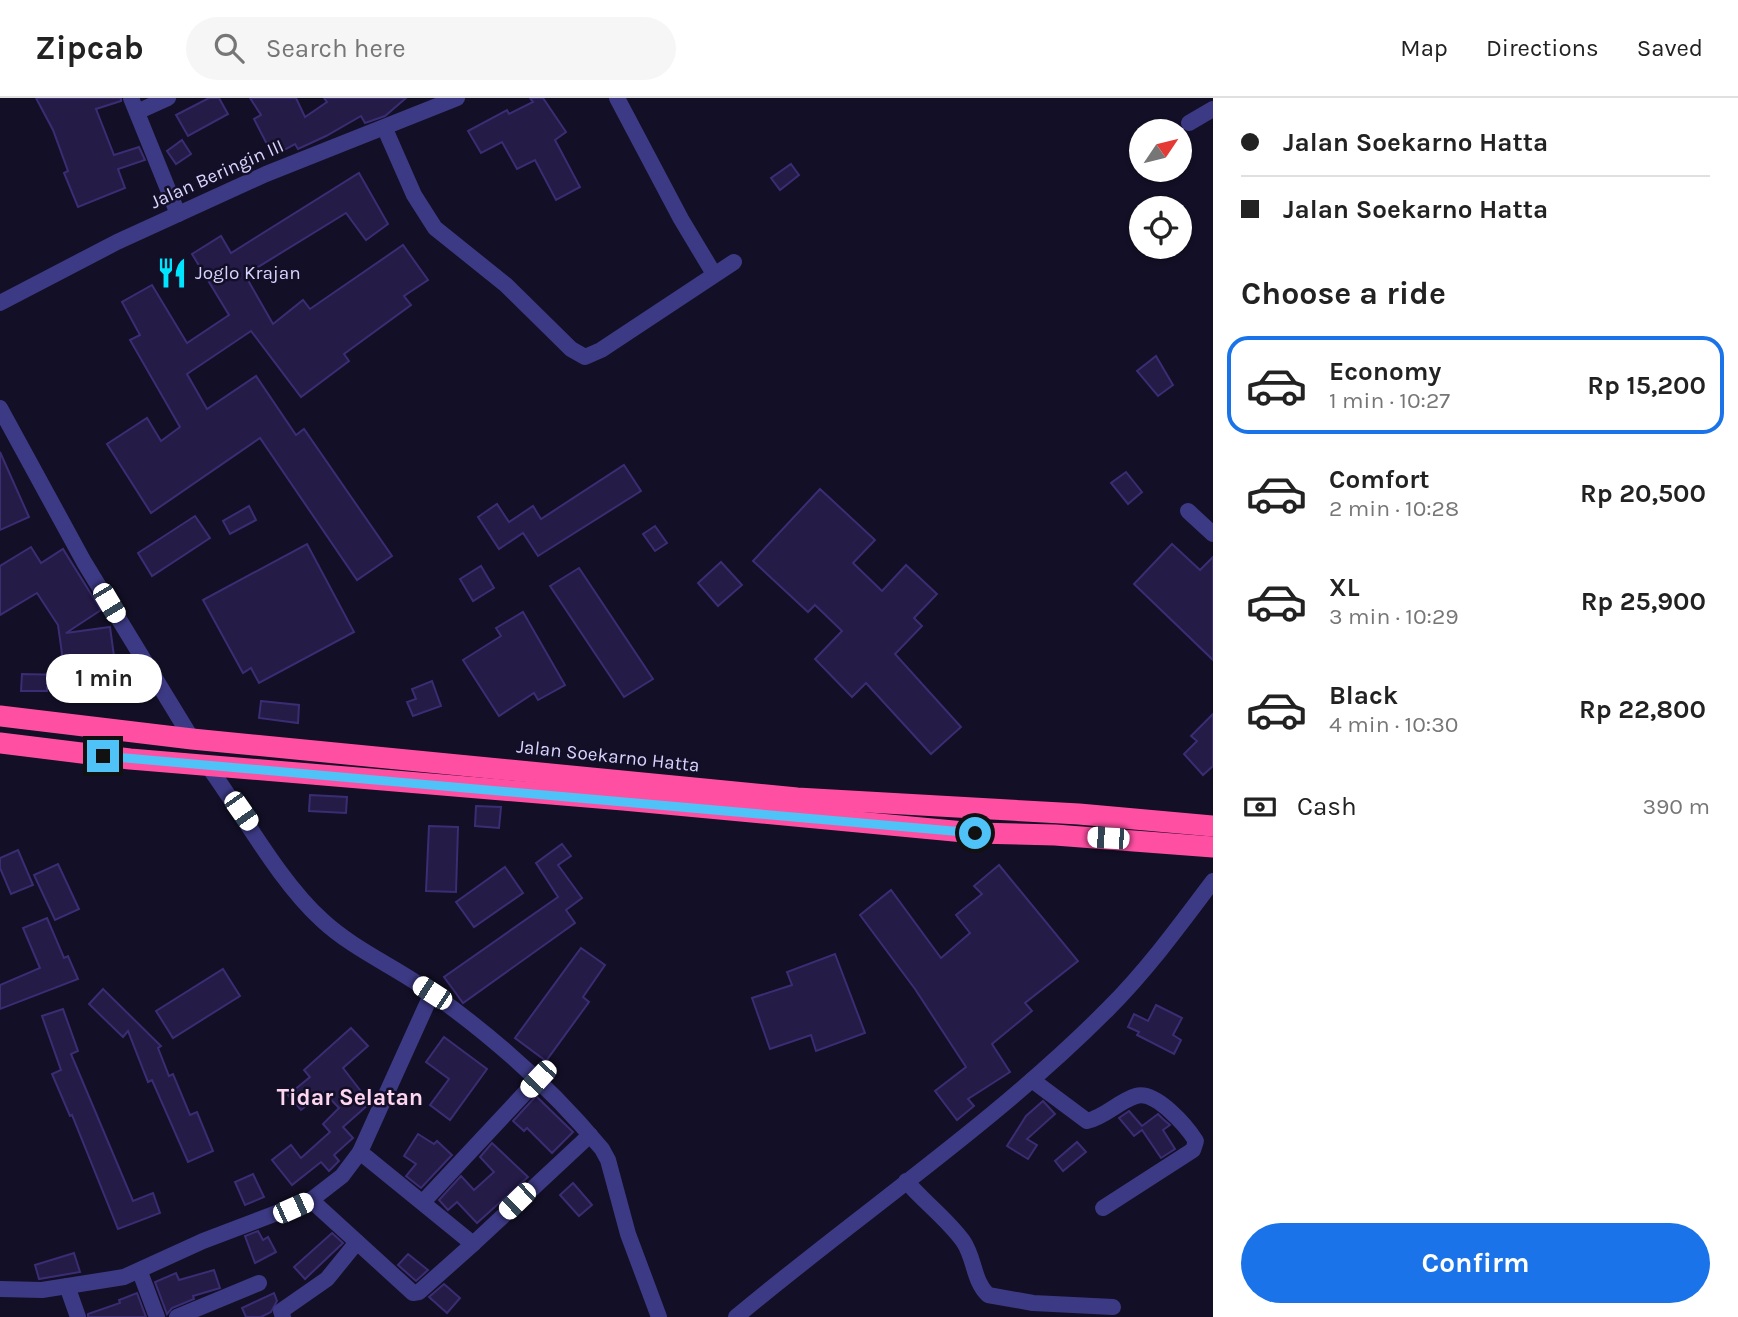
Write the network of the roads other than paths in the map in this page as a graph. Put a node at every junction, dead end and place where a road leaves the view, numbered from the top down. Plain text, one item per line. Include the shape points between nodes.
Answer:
1 (168, 98) edge
2 (457, 98) edge
3 (620, 99) edge
4 (134, 105) edge
5 (1213, 109) edge
6 (1192, 121) edge
7 (385, 129) junction
8 (178, 215) junction
9 (734, 262) dead end
10 (714, 274) junction
11 (0, 303) edge
12 (0, 408) edge
13 (1188, 511) dead end
14 (1213, 534) edge
15 (0, 716) edge
16 (192, 739) junction
17 (0, 743) edge
18 (208, 766) junction
19 (1053, 824) junction
20 (1213, 826) edge
21 (1213, 847) edge
22 (1213, 881) edge
23 (432, 993) junction
24 (538, 1079) junction
25 (1032, 1080) junction
26 (590, 1135) junction
27 (360, 1152) junction
28 (906, 1181) junction
29 (310, 1199) junction
30 (423, 1202) junction
31 (1103, 1209) dead end
32 (357, 1242) junction
33 (473, 1244) junction
34 (140, 1272) junction
35 (259, 1283) dead end
36 (67, 1286) junction
37 (0, 1289) edge
38 (1113, 1307) dead end
39 (78, 1317) edge
40 (157, 1317) edge
41 (177, 1317) edge
42 (283, 1317) edge
43 (659, 1317) edge
44 (736, 1317) edge

1 - 4 street
2 - 7 street, Jalan Beringin III
3 - 10 street
4 - 8 street
5 - 6 street
7 - 8 street, Jalan Beringin III via 266,174
7 - 10 street via 414,195 435,228 506,285 579,354 590,356 601,350
8 - 11 street, Jalan Beringin III
9 - 10 street
12 - 16 street via 84,562
13 - 14 street
15 - 16 highway, Jalan Soekarno Hatta
16 - 19 highway, Jalan Soekarno Hatta
17 - 18 highway, Jalan Soekarno Hatta
18 - 19 highway, Jalan Soekarno Hatta via 975,833
18 - 23 street via 322,921
19 - 20 highway, Jalan Soekarno Hatta
19 - 21 highway, Jalan Soekarno Hatta
22 - 25 street via 1136,980
23 - 24 street
23 - 27 street
24 - 26 street
24 - 30 street
25 - 28 street
25 - 31 street via 1087,1121 1134,1097 1147,1097 1173,1114 1196,1142 1193,1150
26 - 33 street
26 - 43 street via 608,1160 628,1234
27 - 29 street via 342,1176
27 - 30 street
28 - 38 street via 962,1239 979,1284 988,1295 1032,1304
28 - 44 street
29 - 32 street
29 - 34 street
30 - 33 street
32 - 33 street via 415,1294
32 - 42 street via 327,1279 281,1311
34 - 36 street
34 - 40 street
35 - 41 street
36 - 37 street
36 - 39 street

